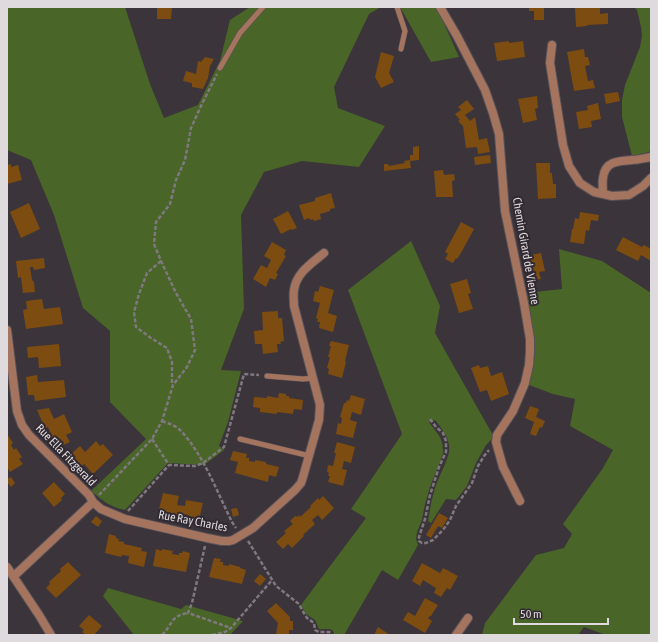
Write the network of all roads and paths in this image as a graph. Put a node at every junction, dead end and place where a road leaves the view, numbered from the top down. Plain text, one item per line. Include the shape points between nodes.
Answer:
1 (264, 7) edge
2 (397, 7) edge
3 (440, 7) edge
4 (552, 45) dead end
5 (401, 49) dead end
6 (220, 68) joint
7 (651, 157) edge
8 (651, 178) edge
9 (603, 194) junction
10 (324, 253) dead end
11 (161, 262) junction
12 (7, 330) edge
13 (267, 376) joint
14 (314, 378) junction
15 (172, 384) junction
16 (430, 419) dead end
17 (162, 421) junction
18 (152, 439) junction
19 (240, 439) dead end
20 (496, 442) junction
21 (310, 456) junction
22 (203, 463) junction
23 (169, 465) junction
24 (520, 501) dead end
25 (93, 502) junction
26 (125, 519) junction
27 (243, 535) junction
28 (207, 538) junction
29 (7, 567) edge
30 (14, 576) junction
31 (272, 580) junction
32 (188, 613) junction
33 (468, 618) dead end
34 (231, 628) junction
35 (164, 634) edge
36 (50, 635) edge
37 (212, 635) edge
38 (332, 635) edge
39 (456, 635) edge

1 - 6 lane via 240,33
2 - 5 lane via 405,32
3 - 20 street, Chemin Girard de Vienne via 485,90 497,124 505,211 530,339 526,383
4 - 9 street via 550,63 563,145 569,166 580,183 594,192
6 - 11 path via 191,128 185,160 176,180 170,204 156,222 154,244
7 - 9 street via 616,161 608,166 603,177
8 - 9 street via 629,195
10 - 14 street, Rue Ray Charles via 298,277 294,290 294,306
11 - 15 path via 191,319 195,350 187,367
11 - 15 path via 147,273 134,312 136,326 166,348 172,362
12 - 25 street, Rue Ella Fitzgerald via 17,411 22,424 29,435
13 - 14 lane
13 - 22 path via 244,374 224,447
14 - 21 street, Rue Ray Charles via 320,410
15 - 17 path
16 - 20 path via 443,433 446,452 430,495 419,537 422,543 433,540 443,530 472,482 484,456
17 - 18 path
17 - 22 path via 178,429
18 - 23 path
18 - 25 path
19 - 21 lane
20 - 24 street via 503,468
21 - 27 street, Rue Ray Charles via 301,483
22 - 23 path via 195,466
22 - 27 path via 232,522
23 - 26 path via 128,509
25 - 26 street, Rue Ray Charles via 101,509
25 - 30 street
26 - 28 street, Rue Ray Charles
27 - 28 street, Rue Ray Charles via 229,541
27 - 31 path
28 - 32 path
29 - 30 street
30 - 36 street
31 - 34 path
31 - 38 path via 299,604 307,618 314,623 315,630 329,632
32 - 34 path
32 - 35 path via 175,617
33 - 39 street
34 - 37 path

